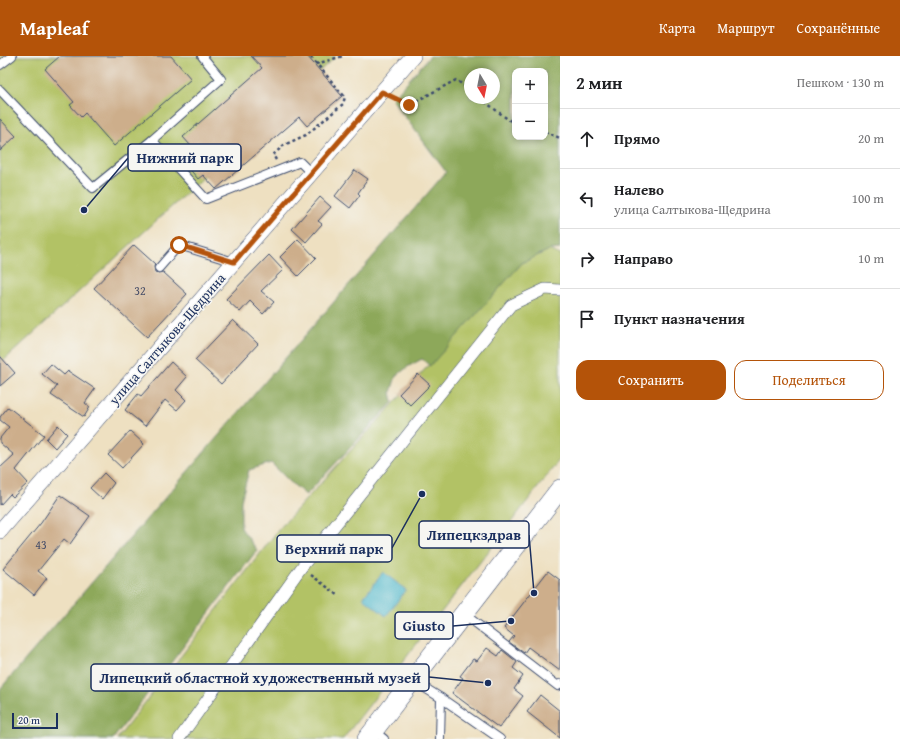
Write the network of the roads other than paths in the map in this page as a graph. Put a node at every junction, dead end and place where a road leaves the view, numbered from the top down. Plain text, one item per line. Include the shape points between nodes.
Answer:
1 (12, 56) edge
2 (202, 56) edge
3 (408, 58) edge
4 (0, 65) edge
5 (0, 90) edge
6 (152, 140) junction
7 (311, 173) junction
8 (234, 262) junction
9 (159, 268) dead end
10 (560, 290) edge
11 (560, 489) edge
12 (0, 531) edge
13 (464, 614) junction
14 (412, 680) junction
15 (560, 684) edge
16 (441, 698) junction
17 (375, 736) edge
18 (180, 739) edge
19 (440, 739) edge
20 (500, 739) edge

1 - 4 lane
2 - 6 lane via 221,78
3 - 7 street, улица Салтыкова-Щедрина via 382,92
5 - 6 lane via 93,188
6 - 7 lane via 206,199 300,162
7 - 8 street, улица Салтыкова-Щедрина
8 - 9 lane via 179,245
8 - 12 street, улица Салтыкова-Щедрина
10 - 18 street via 545,289 511,305 301,568
11 - 13 street
13 - 14 street
13 - 15 lane via 558,686
14 - 16 lane
14 - 17 street
16 - 19 lane
16 - 20 lane

